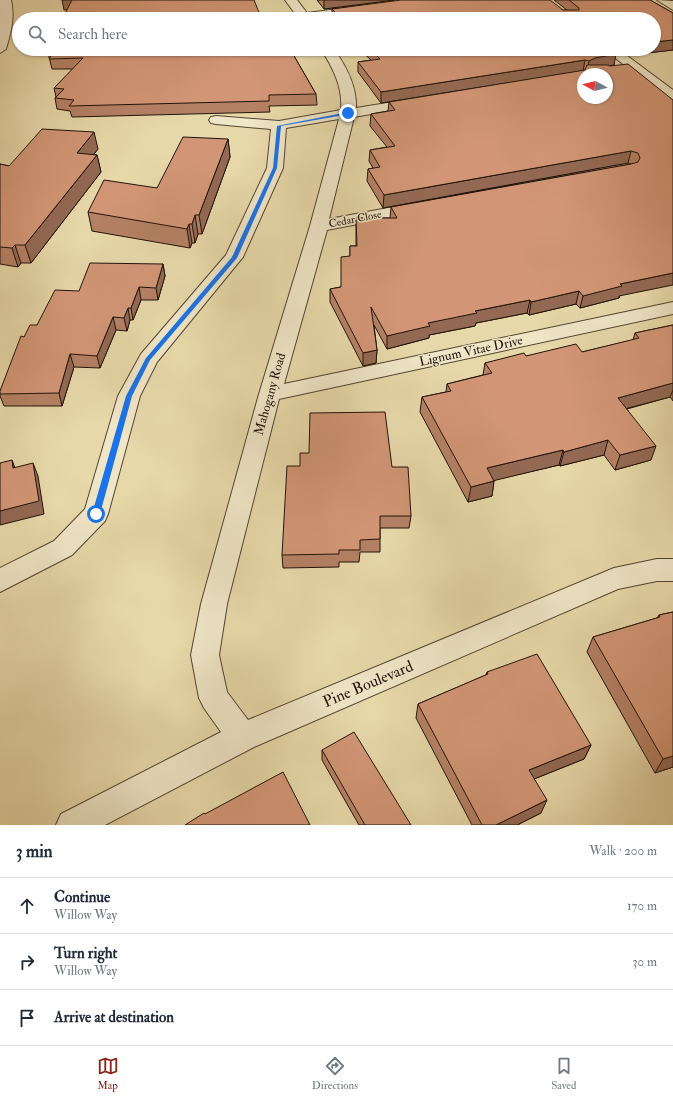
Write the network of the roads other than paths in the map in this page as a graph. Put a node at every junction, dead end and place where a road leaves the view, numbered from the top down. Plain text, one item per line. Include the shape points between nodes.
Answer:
1 (5, 0) edge
2 (291, 0) edge
3 (663, 0) edge
4 (673, 6) edge
5 (372, 8) edge
6 (300, 12) edge
7 (345, 12) edge
8 (0, 49) edge
9 (333, 56) edge
10 (620, 56) edge
11 (635, 67) junction
12 (614, 71) edge
13 (673, 97) edge
14 (434, 99) edge
15 (348, 113) junction
16 (216, 120) dead end
17 (279, 126) junction
18 (435, 205) edge
19 (319, 226) junction
20 (673, 308) edge
21 (270, 394) junction
22 (673, 570) edge
23 (0, 581) edge
24 (243, 737) junction
25 (72, 825) edge

1 - 8 street via 8,11 5,35
2 - 6 street
3 - 4 street
5 - 7 street
9 - 15 street, Mahogany Road via 347,85 350,99
10 - 11 street
11 - 12 street
11 - 13 street
14 - 15 street
15 - 17 street
15 - 19 street, Mahogany Road
16 - 17 street
17 - 23 street via 275,168 234,258 148,359 129,396 96,514 63,548
18 - 19 street, Cedar Close
19 - 21 street, Mahogany Road
20 - 21 street, Lignum Vitae Drive
21 - 24 street, Mahogany Road via 214,604 205,655 214,698
22 - 24 street, Pine Boulevard via 657,570 614,579
24 - 25 street, Pine Boulevard

